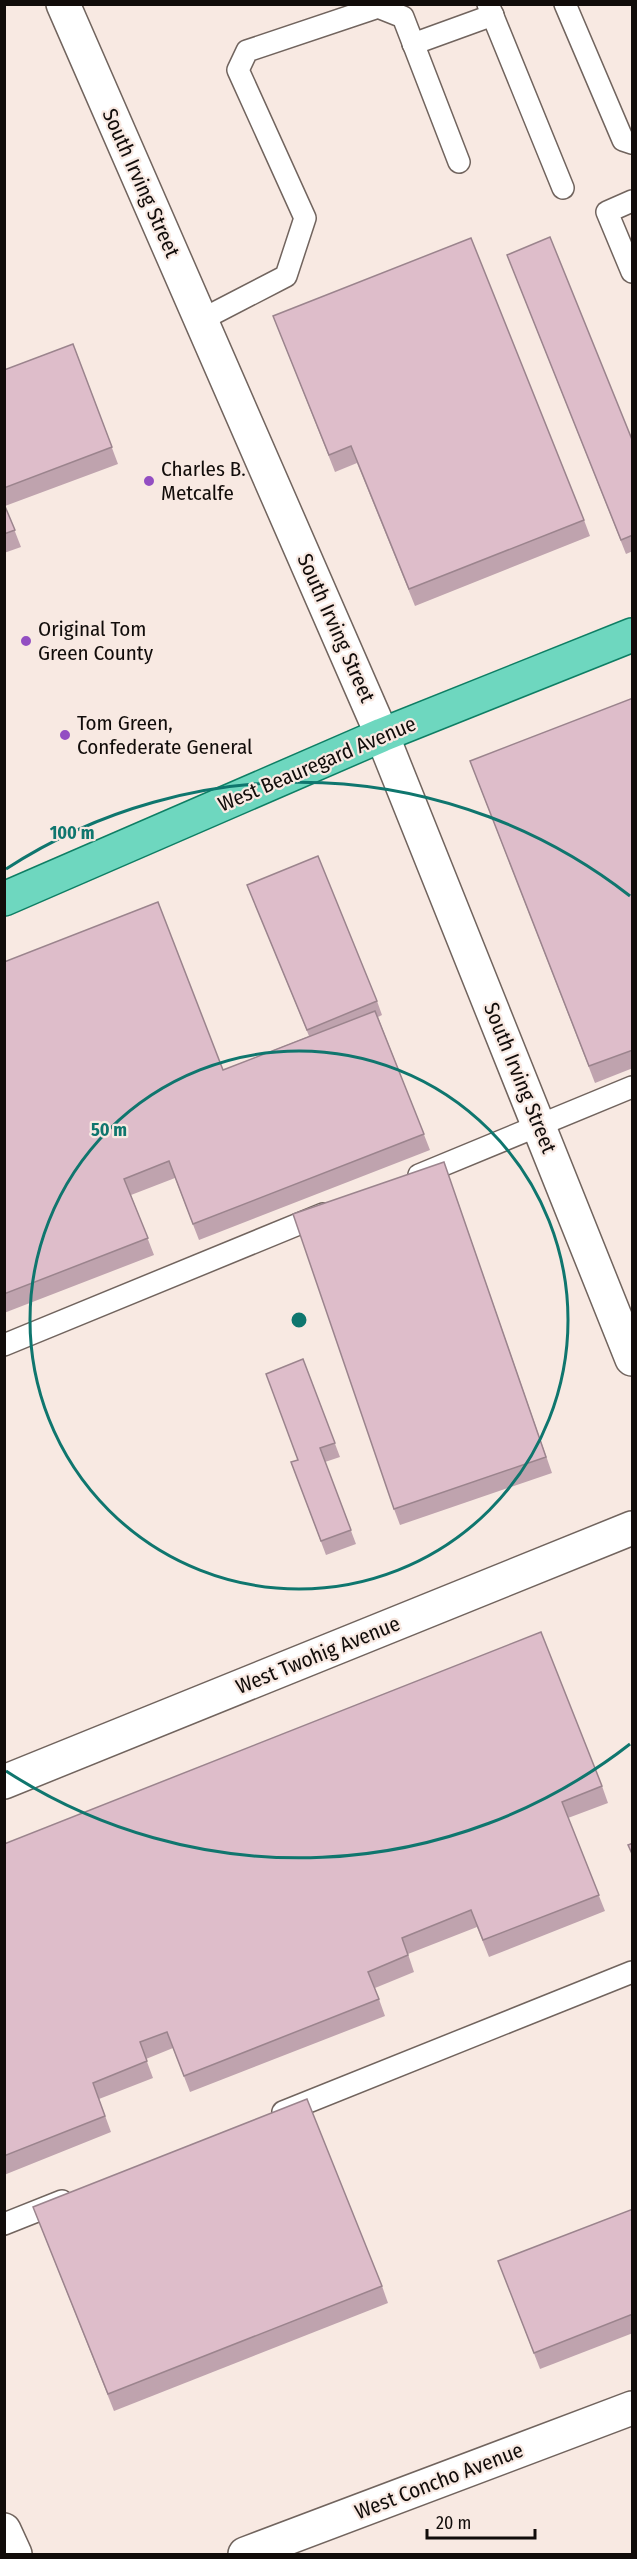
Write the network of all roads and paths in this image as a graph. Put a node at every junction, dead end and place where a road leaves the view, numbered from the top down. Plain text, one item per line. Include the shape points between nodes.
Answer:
1 (63, 4) edge
2 (565, 4) edge
3 (490, 10) edge
4 (413, 45) junction
5 (633, 142) edge
6 (459, 162) dead end
7 (563, 188) dead end
8 (633, 201) edge
9 (633, 272) edge
10 (201, 320) junction
11 (633, 635) edge
12 (382, 735) junction
13 (4, 899) edge
14 (633, 1087) edge
15 (539, 1126) junction
16 (397, 1184) edge
17 (343, 1206) edge
18 (4, 1345) edge
19 (633, 1359) edge
20 (633, 1528) edge
21 (4, 1782) edge
22 (633, 1972) edge
23 (269, 2118) edge
24 (82, 2193) edge
25 (4, 2224) edge
26 (633, 2408) edge
27 (4, 2530) edge
28 (15, 2554) edge
29 (245, 2554) edge

1 - 10 street, South Irving Street
2 - 5 lane via 623,140
3 - 4 lane
3 - 7 lane
4 - 6 lane
4 - 10 lane via 403,17 378,7 247,51 238,70 305,218 286,276
8 - 9 lane via 607,212
10 - 12 street, South Irving Street
11 - 12 main road, West Beauregard Avenue
12 - 13 main road, West Beauregard Avenue
12 - 15 street, South Irving Street
14 - 15 lane
15 - 16 lane
15 - 19 street, South Irving Street
17 - 18 lane
20 - 21 street, West Twohig Avenue
22 - 23 lane
24 - 25 lane
26 - 29 street, West Concho Avenue
27 - 28 street

